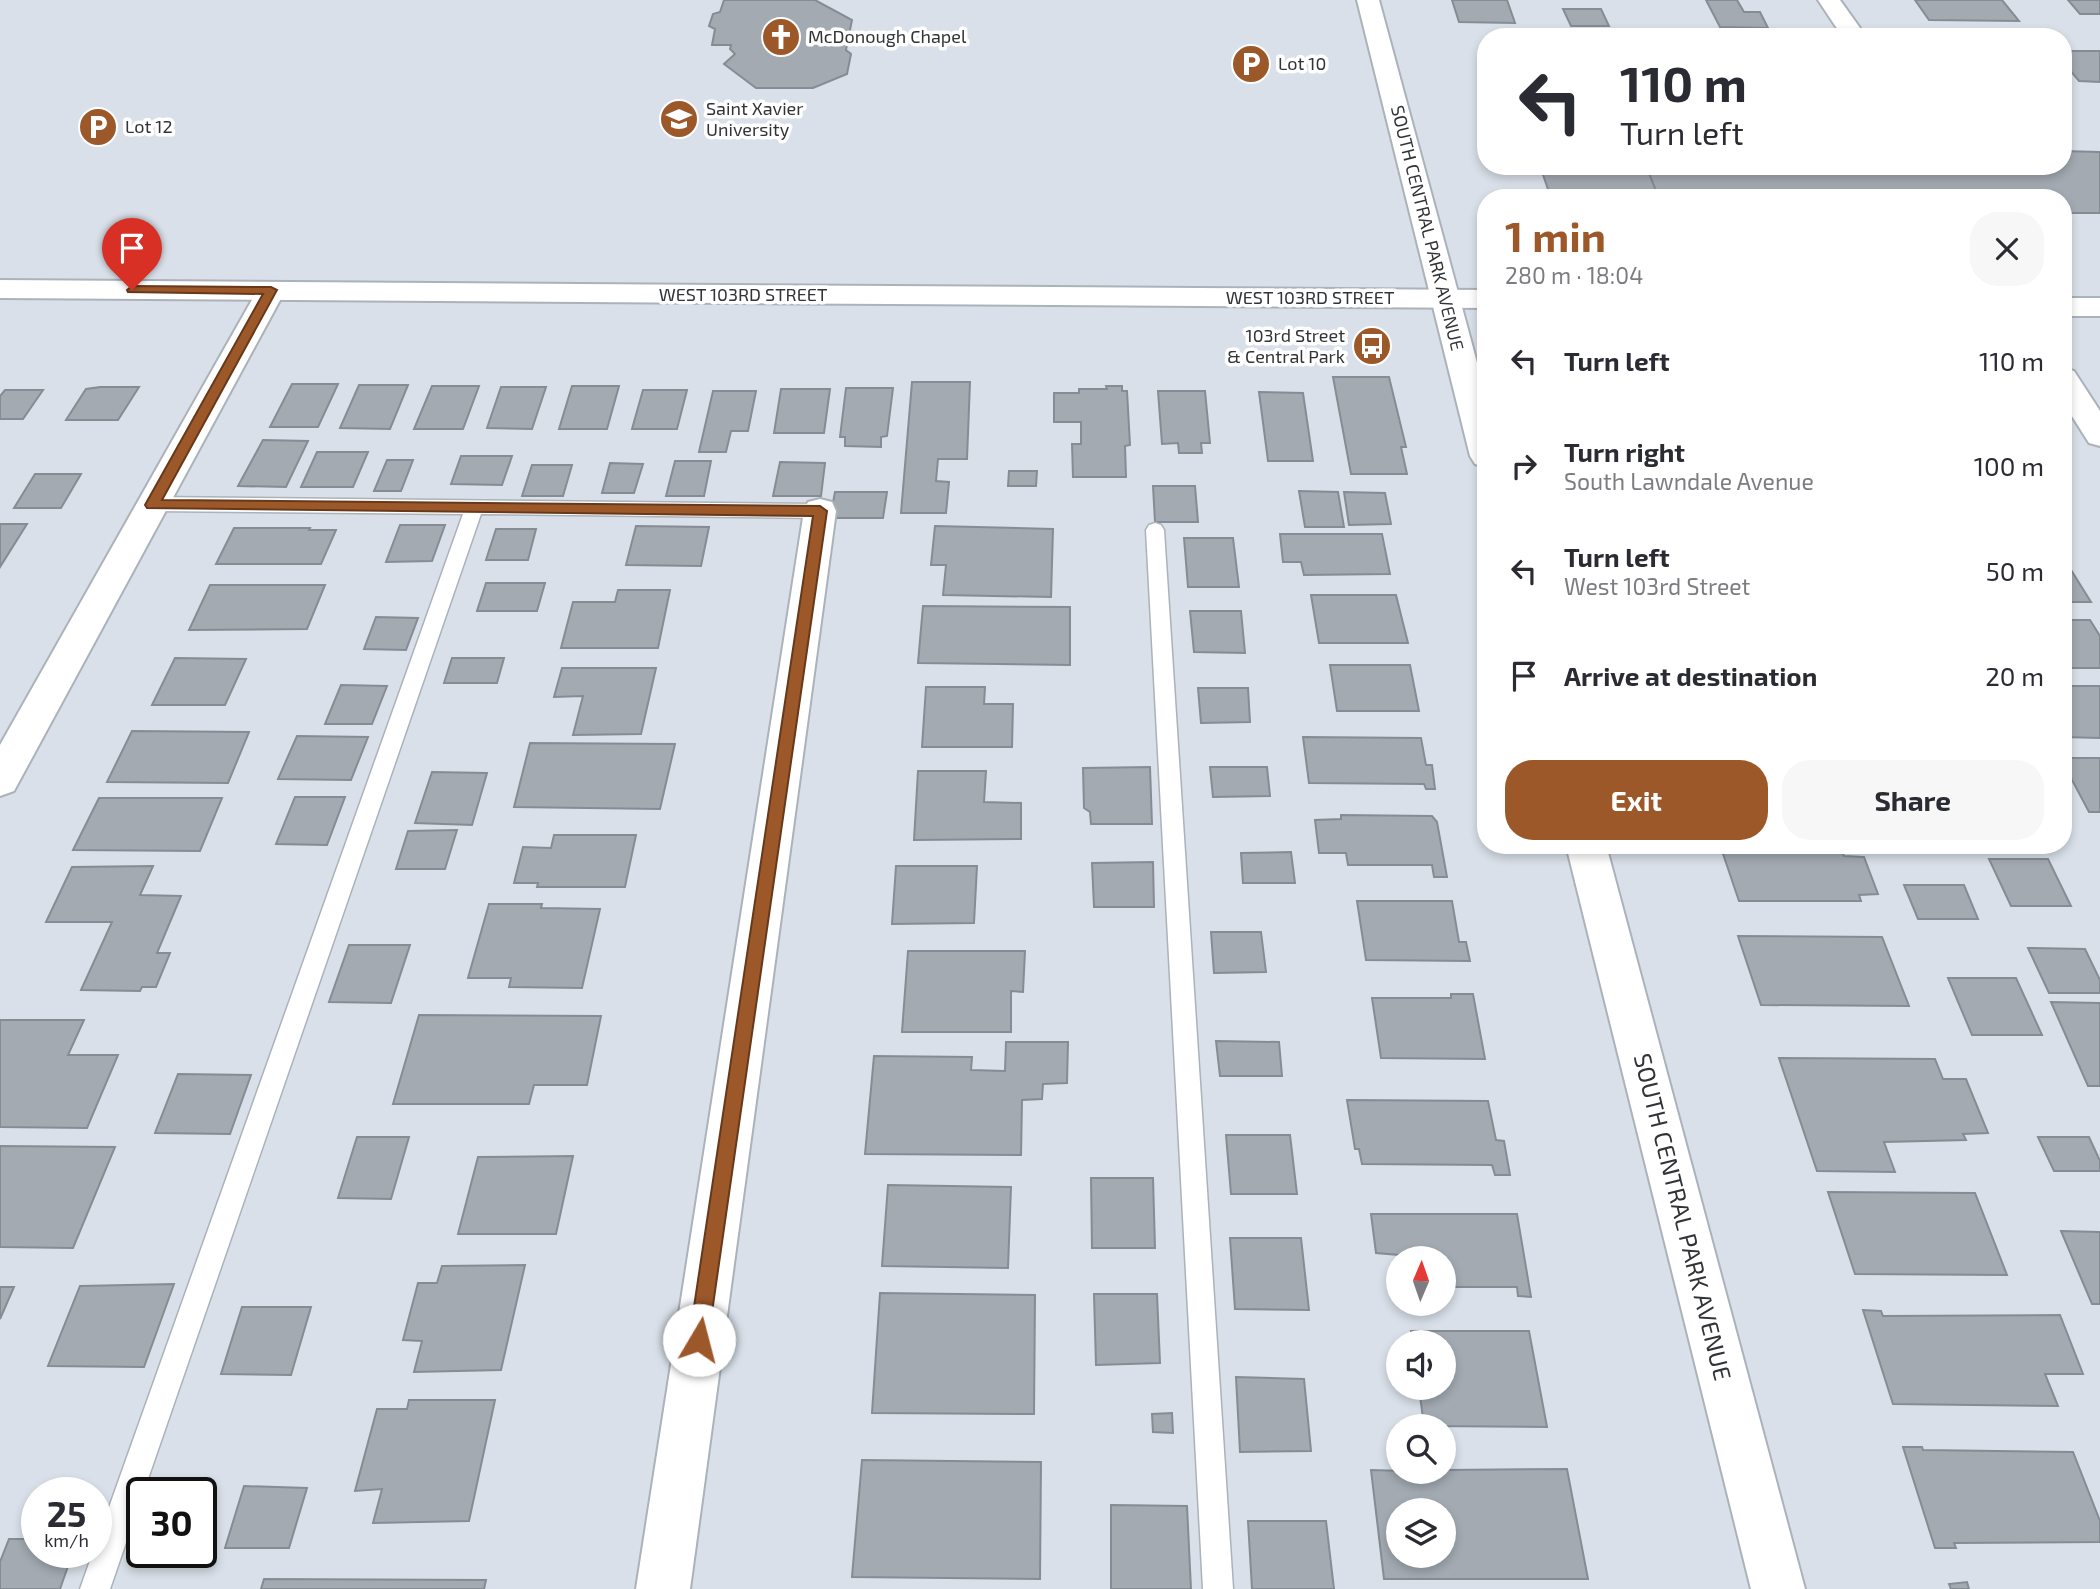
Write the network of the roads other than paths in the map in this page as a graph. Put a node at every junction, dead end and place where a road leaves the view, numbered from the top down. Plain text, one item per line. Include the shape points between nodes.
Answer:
1 (1368, 0) edge
2 (1829, 0) edge
3 (1847, 28) dead end
4 (0, 289) edge
5 (271, 290) junction
6 (1445, 299) junction
7 (1477, 299) edge
8 (2072, 307) edge
9 (2100, 307) edge
10 (2072, 392) edge
11 (1477, 422) edge
12 (2100, 435) edge
13 (152, 505) junction
14 (474, 508) junction
15 (820, 511) joint
16 (1155, 530) dead end
17 (0, 780) edge
18 (1588, 854) edge
19 (95, 1589) edge
20 (663, 1589) edge
21 (1218, 1589) edge
22 (1778, 1589) edge

1 - 6 street, SOUTH CENTRAL PARK AVENUE
2 - 3 street
4 - 5 street, WEST 103RD STREET
5 - 6 street, WEST 103RD STREET
5 - 13 street
6 - 7 street, WEST 103RD STREET
6 - 11 street, SOUTH CENTRAL PARK AVENUE
8 - 9 street
10 - 12 street
13 - 14 lane
13 - 17 street
14 - 15 lane
14 - 19 lane
15 - 20 street
16 - 21 lane
18 - 22 street, SOUTH CENTRAL PARK AVENUE

